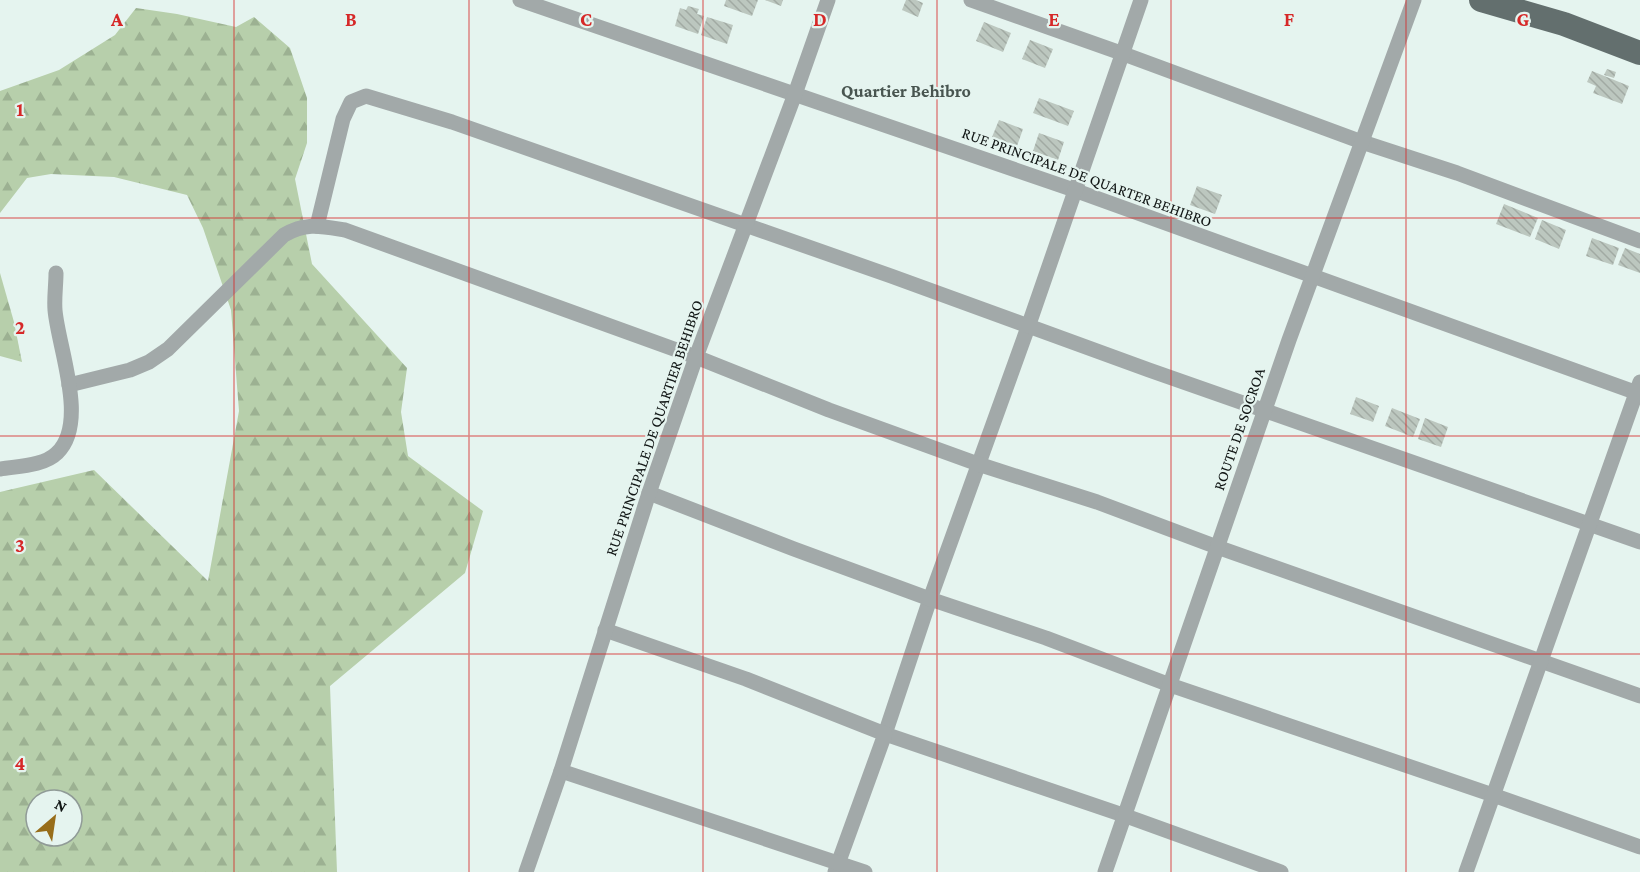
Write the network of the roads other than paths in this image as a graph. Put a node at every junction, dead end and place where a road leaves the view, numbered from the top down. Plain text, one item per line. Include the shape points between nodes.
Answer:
1 (520, 0) edge
2 (828, 0) edge
3 (971, 0) edge
4 (1141, 0) edge
5 (1414, 0) edge
6 (1482, 0) edge
7 (1121, 53) junction
8 (1640, 53) edge
9 (795, 94) junction
10 (1362, 142) junction
11 (1074, 189) junction
12 (746, 225) junction
13 (318, 226) junction
14 (1640, 241) edge
15 (56, 273) dead end
16 (1312, 277) junction
17 (1028, 327) junction
18 (696, 357) junction
19 (69, 385) junction
20 (1639, 389) edge
21 (1264, 411) junction
22 (978, 464) junction
23 (0, 469) edge
24 (649, 493) junction
25 (1590, 525) junction
26 (1640, 542) edge
27 (1218, 547) junction
28 (930, 599) junction
29 (605, 630) junction
30 (1541, 662) junction
31 (1170, 685) junction
32 (1640, 696) edge
33 (885, 734) junction
34 (561, 771) junction
35 (1493, 795) junction
36 (1126, 816) junction
37 (1640, 847) edge
38 (837, 867) edge
39 (526, 872) edge
40 (865, 872) edge
41 (1105, 872) edge
42 (1281, 872) edge
43 (1466, 872) edge

1 - 9 street, RUE PRINCIPALE DE QUARTER BEHIBRO
2 - 9 street, RUE PRINCIPALE DE QUARTIER BEHIBRO
3 - 7 street
4 - 7 street
5 - 10 street, ROUTE DE SOCROA
6 - 8 main road via 1564,24
7 - 10 street
7 - 11 street
9 - 11 street, RUE PRINCIPALE DE QUARTER BEHIBRO
9 - 12 street, RUE PRINCIPALE DE QUARTIER BEHIBRO
10 - 14 street via 1457,172
10 - 16 street, ROUTE DE SOCROA
11 - 16 street, RUE PRINCIPALE DE QUARTER BEHIBRO
11 - 17 street
12 - 13 street via 452,122 366,96 351,102 343,119
12 - 17 street
12 - 18 street, RUE PRINCIPALE DE QUARTIER BEHIBRO
13 - 18 street via 345,230
13 - 19 street via 297,227 284,235 168,349 149,362
15 - 19 street via 55,310
16 - 20 street, RUE PRINCIPALE DE QUARTER BEHIBRO
16 - 21 street, ROUTE DE SOCROA
17 - 21 street
17 - 22 street
18 - 22 street
18 - 24 street, RUE PRINCIPALE DE QUARTIER BEHIBRO
19 - 23 street via 71,423 58,453 43,462
20 - 25 street
21 - 25 street
21 - 27 street, ROUTE DE SOCROA
22 - 27 street
22 - 28 street
24 - 28 street
24 - 29 street, RUE PRINCIPALE DE QUARTIER BEHIBRO
25 - 26 street
25 - 30 street
27 - 30 street
27 - 31 street, ROUTE DE SOCROA
28 - 31 street
28 - 33 street
29 - 33 street via 746,679
29 - 34 street, RUE PRINCIPALE DE QUARTIER BEHIBRO
30 - 32 street
30 - 35 street
31 - 35 street
31 - 36 street, ROUTE DE SOCROA
33 - 36 street
33 - 38 street
34 - 38 street
34 - 39 street, RUE PRINCIPALE DE QUARTIER BEHIBRO
35 - 37 street
35 - 43 street
36 - 41 street, ROUTE DE SOCROA
36 - 42 street
38 - 40 street

